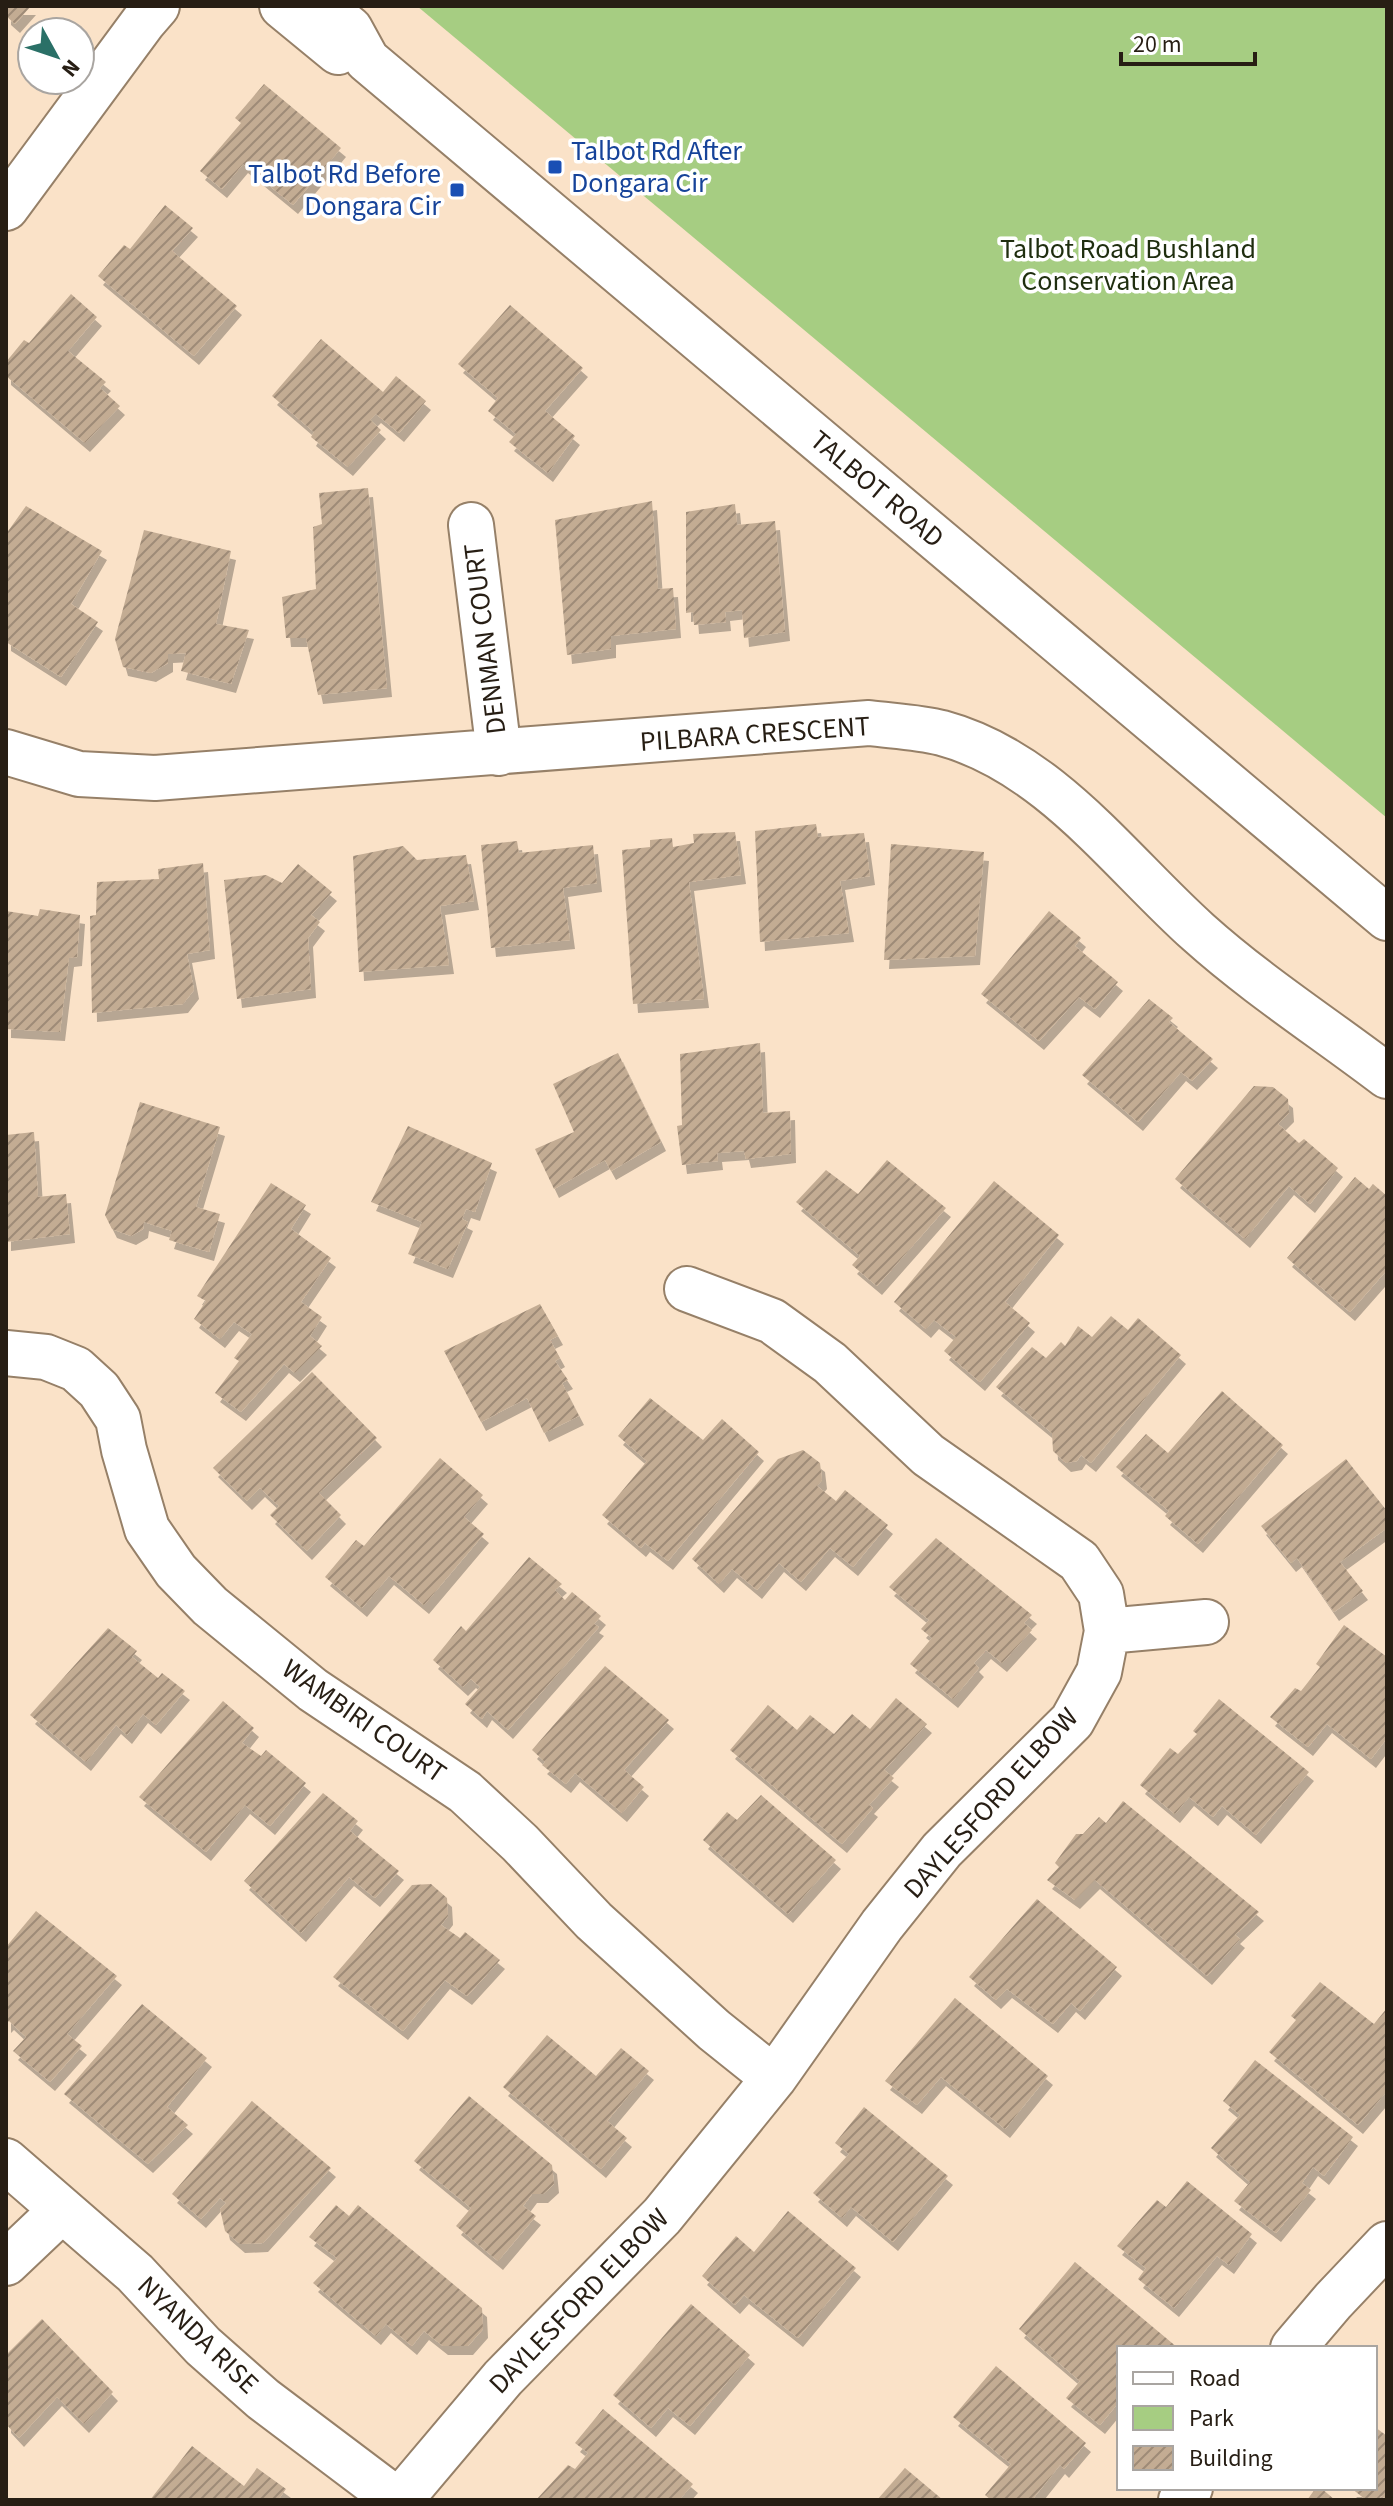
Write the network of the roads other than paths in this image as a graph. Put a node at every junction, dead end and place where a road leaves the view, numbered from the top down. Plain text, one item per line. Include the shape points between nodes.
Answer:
1 (157, 6) edge
2 (191, 6) edge
3 (282, 6) edge
4 (322, 6) edge
5 (367, 60) junction
6 (79, 110) junction
7 (6, 208) edge
8 (471, 525) dead end
9 (6, 752) edge
10 (499, 753) junction
11 (1387, 918) edge
12 (1387, 1076) edge
13 (687, 1289) dead end
14 (6, 1353) edge
15 (1206, 1622) dead end
16 (1107, 1631) junction
17 (774, 2078) junction
18 (6, 2161) edge
19 (62, 2210) junction
20 (1387, 2244) edge
21 (6, 2263) edge
22 (1295, 2346) edge
23 (398, 2500) edge

1 - 6 street
2 - 6 street
3 - 5 street, TALBOT ROAD via 340,54
4 - 5 street, TALBOT ROAD via 350,29
5 - 11 street, TALBOT ROAD
6 - 7 street
8 - 10 street, DENMAN COURT
9 - 10 street, PILBARA CRESCENT via 79,774 155,778
10 - 12 street, PILBARA CRESCENT via 869,723 941,733 1004,758 1064,802 1198,932
13 - 16 street, DAYLESFORD ELBOW via 772,1321 830,1363 928,1455 1079,1561 1101,1594
14 - 17 street, WAMBIRI COURT via 46,1357 76,1369 99,1390 118,1419 147,1529 176,1571 210,1606 313,1690 465,1792 594,1921
15 - 16 street
16 - 17 street, DAYLESFORD ELBOW via 1099,1672 1072,1721 942,1850
17 - 23 street, DAYLESFORD ELBOW via 662,2216 503,2378
18 - 19 street, NYANDA RISE
19 - 21 street
19 - 23 street, NYANDA RISE via 135,2273 203,2346 263,2399
20 - 22 street

